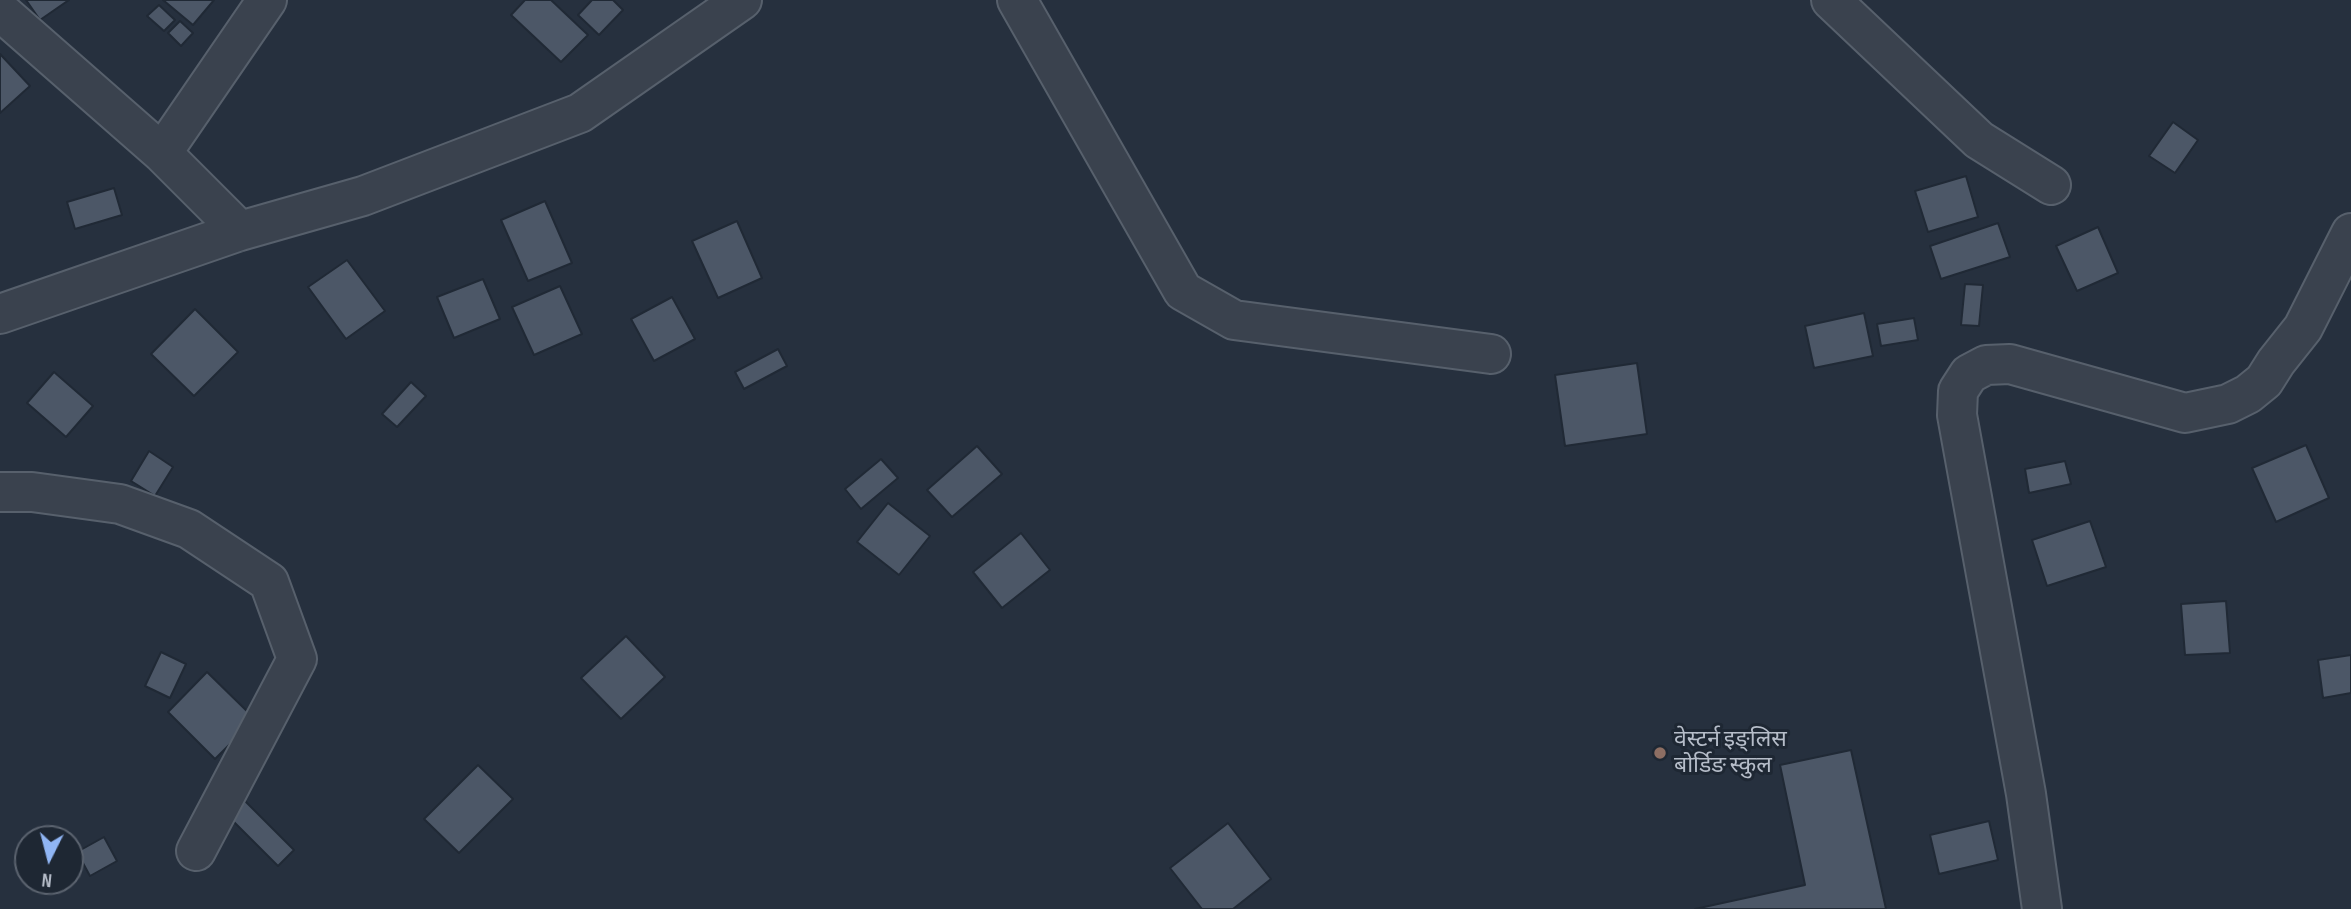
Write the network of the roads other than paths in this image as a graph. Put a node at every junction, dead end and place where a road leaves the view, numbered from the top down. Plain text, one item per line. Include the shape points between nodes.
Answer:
1 (268, 0) edge
2 (742, 0) edge
3 (1017, 0) edge
4 (1831, 0) edge
5 (0, 11) edge
6 (162, 153) junction
7 (2051, 185) dead end
8 (240, 232) junction
9 (2351, 233) edge
10 (0, 314) edge
11 (1491, 354) dead end
12 (0, 492) edge
13 (196, 851) dead end
14 (2042, 909) edge

1 - 6 street
2 - 8 street via 580,113 363,196
3 - 11 street via 1183,291 1234,320
4 - 7 street via 1979,140
5 - 6 street
6 - 8 street
8 - 10 street
9 - 14 street via 2302,328 2264,381 2228,404 2185,413 2010,365 1986,365 1969,374 1958,391 1957,415 2026,794
12 - 13 street via 120,504 189,529 269,582 297,659

